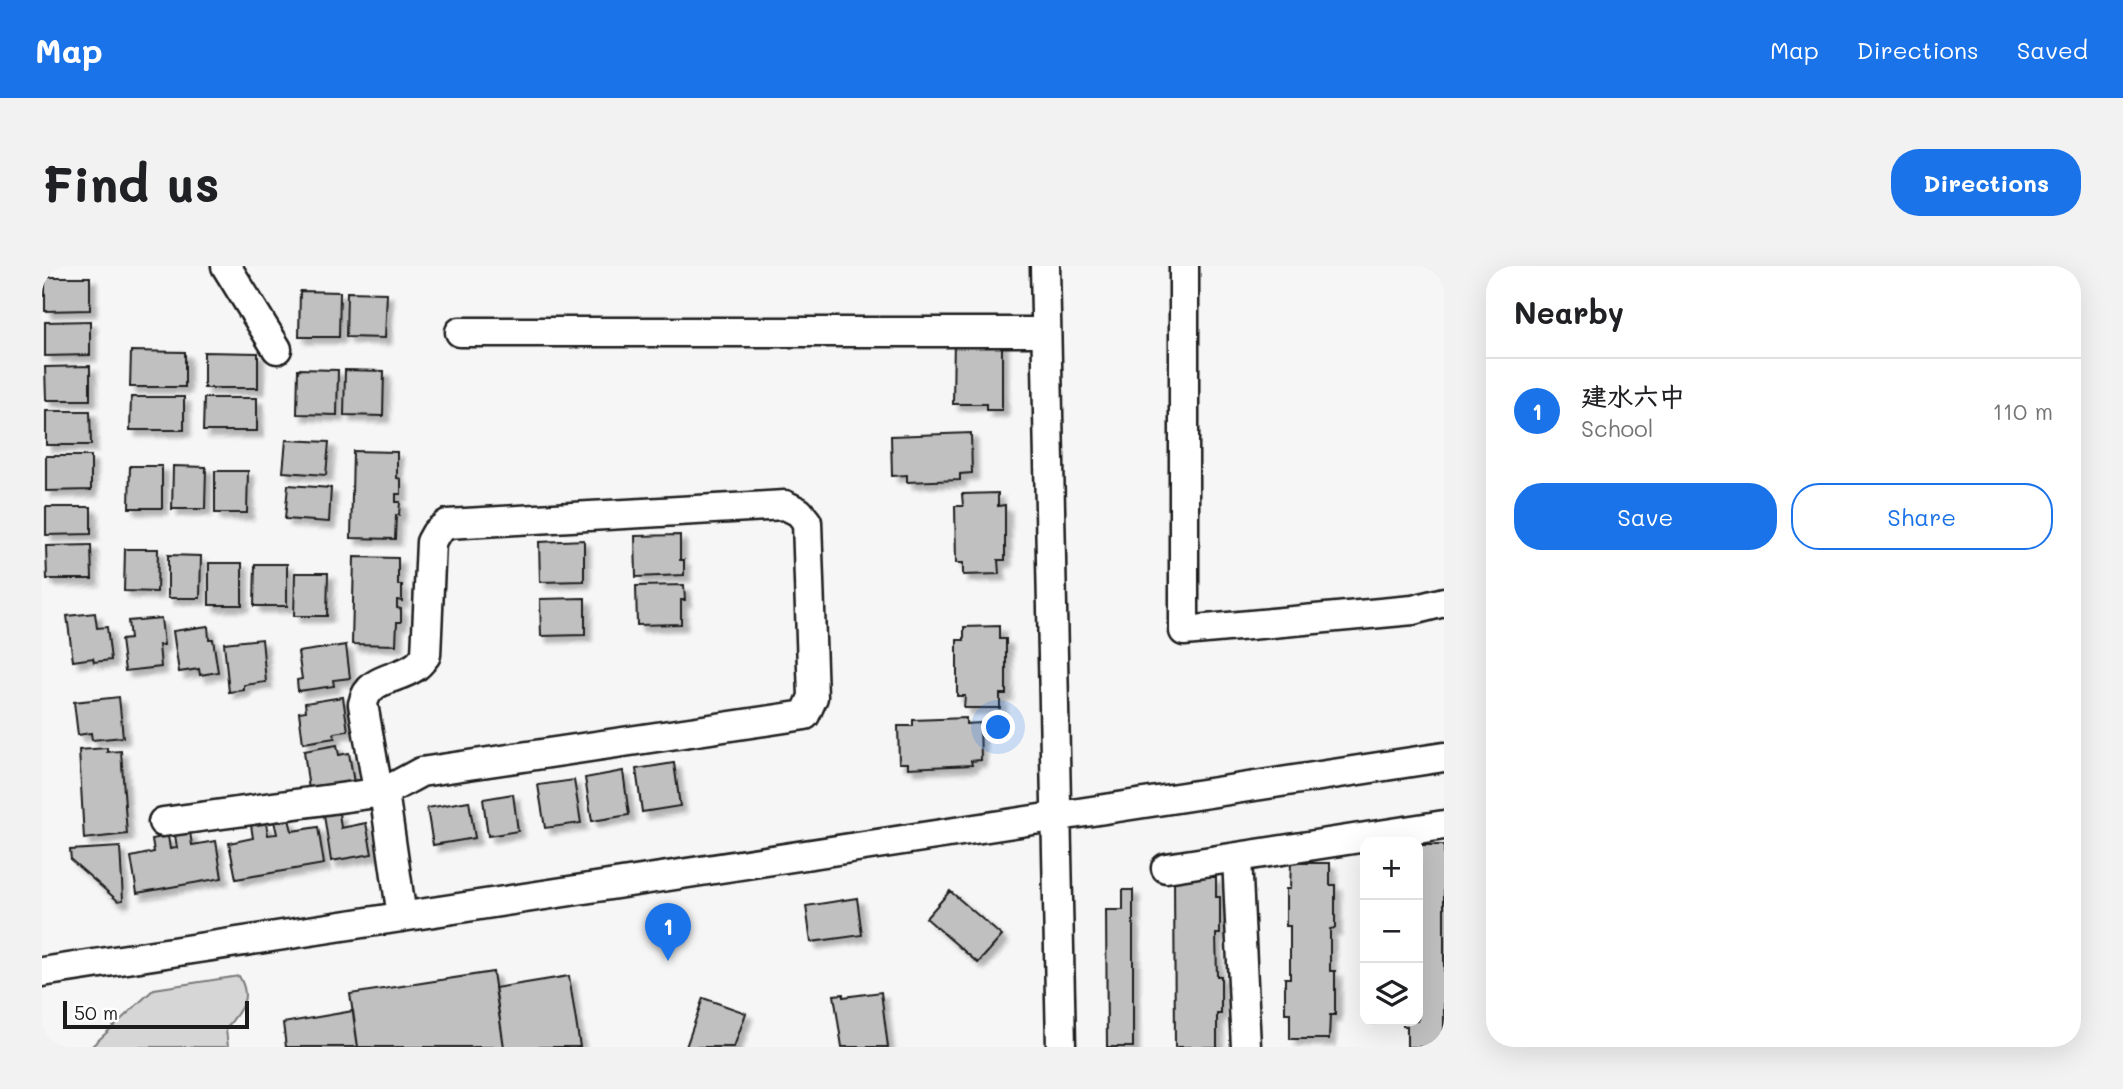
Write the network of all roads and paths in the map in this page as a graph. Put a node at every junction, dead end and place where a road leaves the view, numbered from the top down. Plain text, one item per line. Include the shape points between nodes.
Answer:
1 (226, 266) edge
2 (1045, 266) edge
3 (1184, 266) edge
4 (460, 332) dead end
5 (1046, 332) junction
6 (277, 348) dead end
7 (1444, 602) edge
8 (1444, 757) edge
9 (384, 792) junction
10 (1056, 816) junction
11 (163, 821) dead end
12 (1444, 825) edge
13 (1237, 857) junction
14 (1166, 868) dead end
15 (402, 917) junction
16 (42, 972) edge
17 (1061, 1047) edge
18 (1247, 1047) edge

1 - 6 street
2 - 5 street
3 - 7 street via 1184,631 1413,610
4 - 5 street
5 - 10 street
8 - 10 street
9 - 9 street via 421,772 805,715 813,696 807,522 785,506 447,524 430,542 426,655 412,669 375,684 363,704 376,779
9 - 11 street
9 - 15 street
10 - 15 street
10 - 17 street
12 - 13 street
13 - 14 street
13 - 18 street
15 - 16 street

